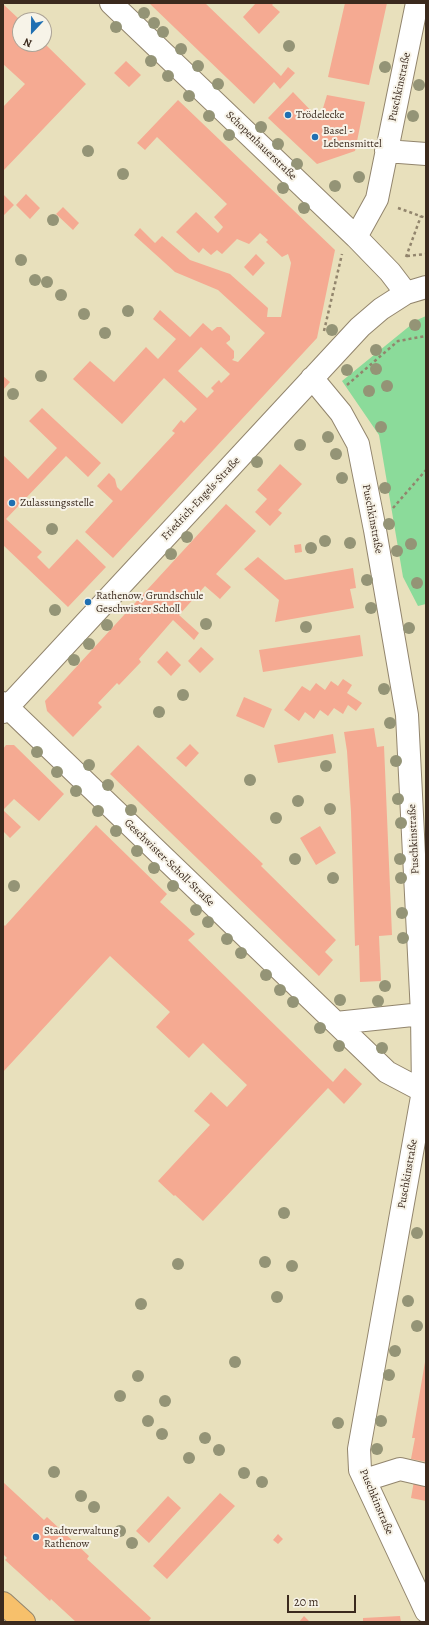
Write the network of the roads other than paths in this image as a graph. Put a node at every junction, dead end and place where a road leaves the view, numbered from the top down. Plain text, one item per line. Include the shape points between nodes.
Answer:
1 (112, 3) edge
2 (417, 3) edge
3 (386, 151) junction
4 (426, 154) edge
5 (356, 237) junction
6 (416, 290) edge
7 (312, 378) junction
8 (4, 708) edge
9 (422, 1014) junction
10 (336, 1023) junction
11 (423, 1091) junction
12 (426, 1476) edge
13 (365, 1480) junction
14 (3, 1603) edge
15 (426, 1611) edge
16 (24, 1622) edge

1 - 5 street, Schopenhauerstraße
2 - 3 street, Puschkinstraße
3 - 4 street
3 - 5 street, Puschkinstraße via 377,200
5 - 6 street, Schopenhauerstraße via 390,272
6 - 7 street, Friedrich-Engels-Straße via 381,309 360,327
7 - 8 street, Friedrich-Engels-Straße
7 - 9 street, Puschkinstraße via 342,413 358,444 407,715
8 - 10 street, Geschwister-Scholl-Straße
9 - 10 street
9 - 11 street, Puschkinstraße
10 - 11 street, Geschwister-Scholl-Straße via 387,1072
11 - 13 street, Puschkinstraße via 359,1449 360,1470
12 - 13 street via 400,1469
13 - 15 street, Puschkinstraße
14 - 16 main road

